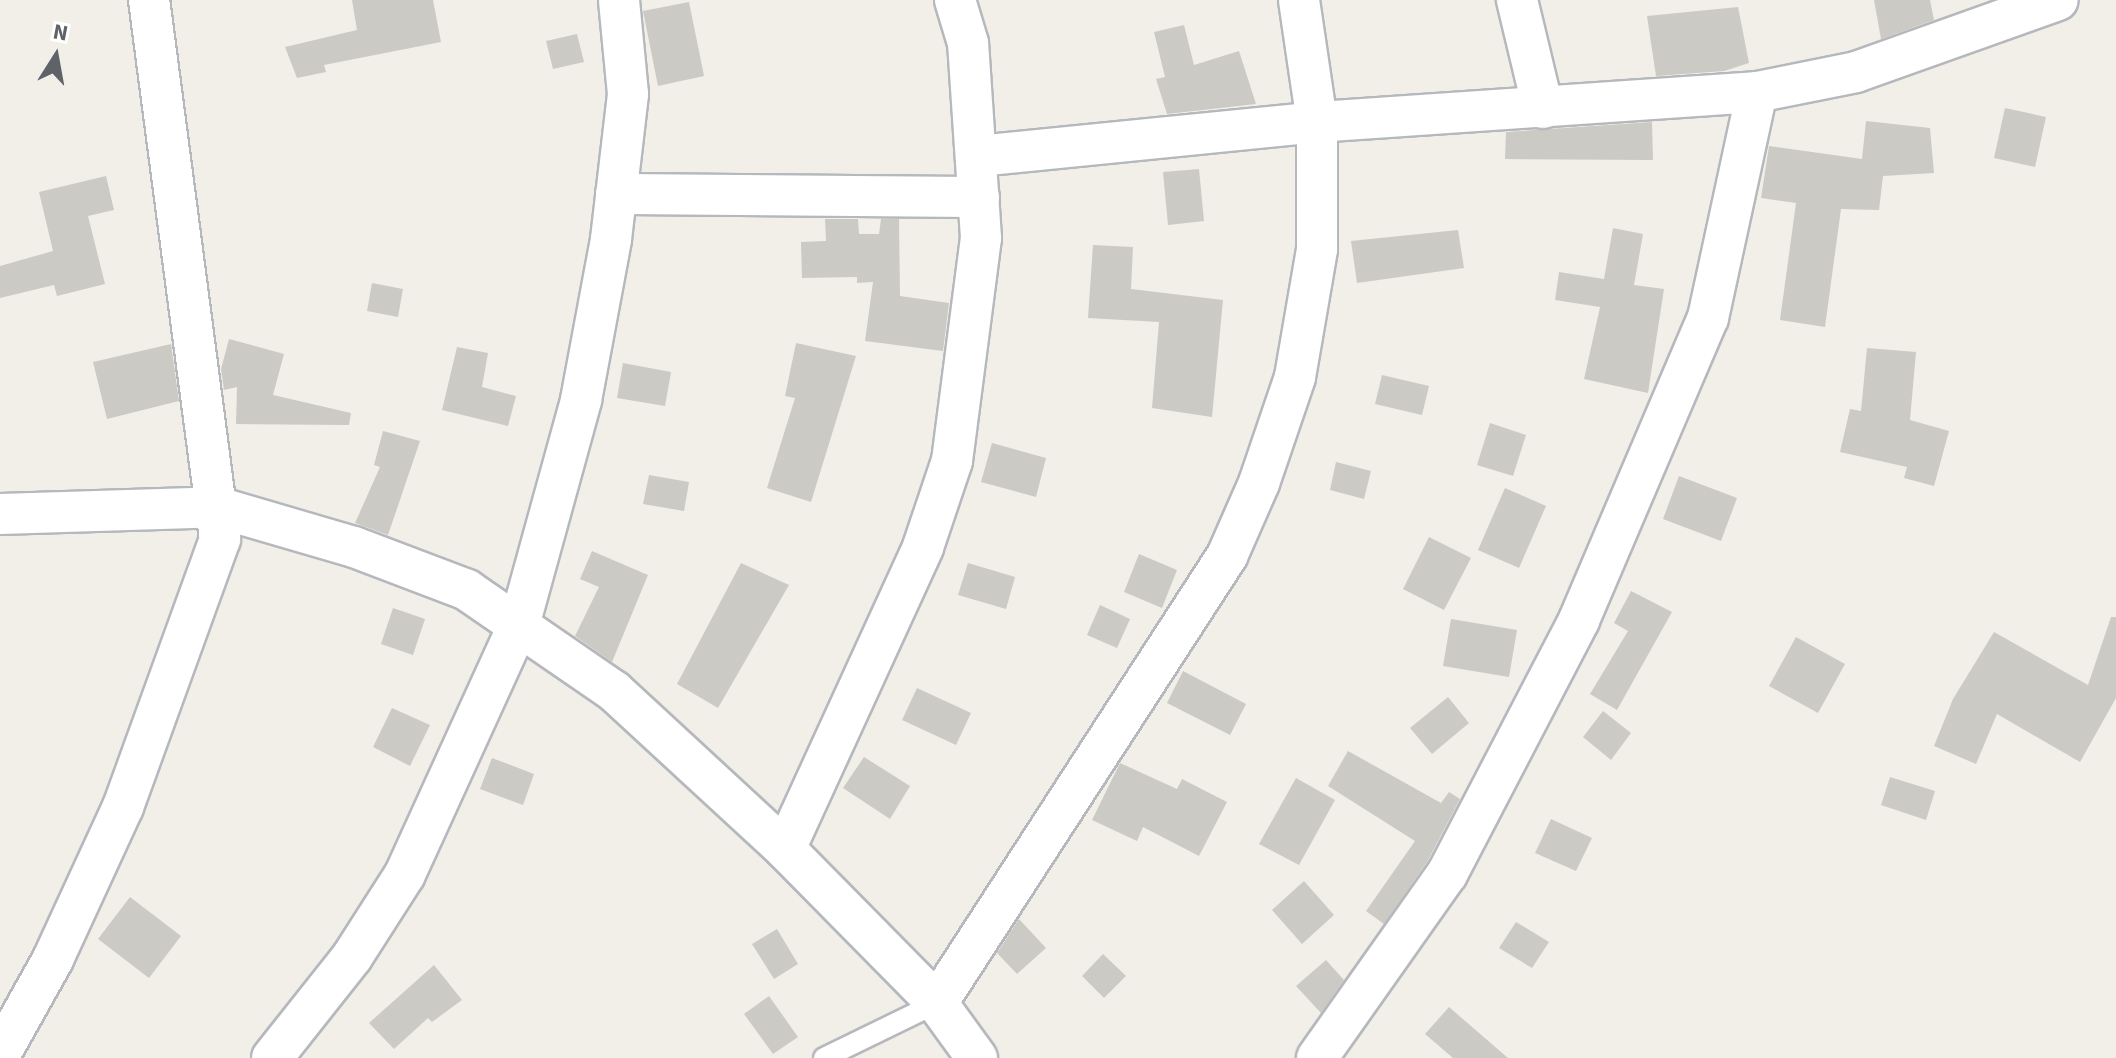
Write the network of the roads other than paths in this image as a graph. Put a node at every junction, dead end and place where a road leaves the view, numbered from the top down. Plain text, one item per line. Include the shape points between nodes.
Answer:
1 (149, 0) edge
2 (619, 0) edge
3 (955, 0) edge
4 (1299, 0) edge
5 (1517, 0) edge
6 (2058, 0) edge
7 (2017, 8) edge
8 (1757, 92) junction
9 (1543, 108) junction
10 (1317, 122) junction
11 (978, 156) junction
12 (616, 194) junction
13 (979, 197) junction
14 (217, 507) junction
15 (0, 514) edge
16 (520, 622) junction
17 (785, 849) junction
18 (937, 1003) junction
19 (0, 1054) edge
20 (272, 1058) edge
21 (824, 1058) edge
22 (977, 1058) edge
23 (1317, 1058) edge

1 - 14 street
2 - 12 street via 629,56
3 - 11 street via 968,43
4 - 10 street
5 - 9 street
6 - 7 street
7 - 8 street via 1856,72
8 - 9 street
8 - 23 street via 1708,318 1579,620 1447,874
9 - 10 street
10 - 11 street
10 - 18 street via 1317,249 1295,377 1259,483 1227,556
11 - 13 street
12 - 13 street
12 - 16 street via 581,400
13 - 17 street via 981,238 952,461 923,547
14 - 15 street
14 - 16 street via 354,547 467,590
14 - 19 street via 215,562 123,807 53,959
16 - 17 street via 614,691
16 - 20 street via 405,874 352,957
17 - 18 street
18 - 21 lane
18 - 22 street

